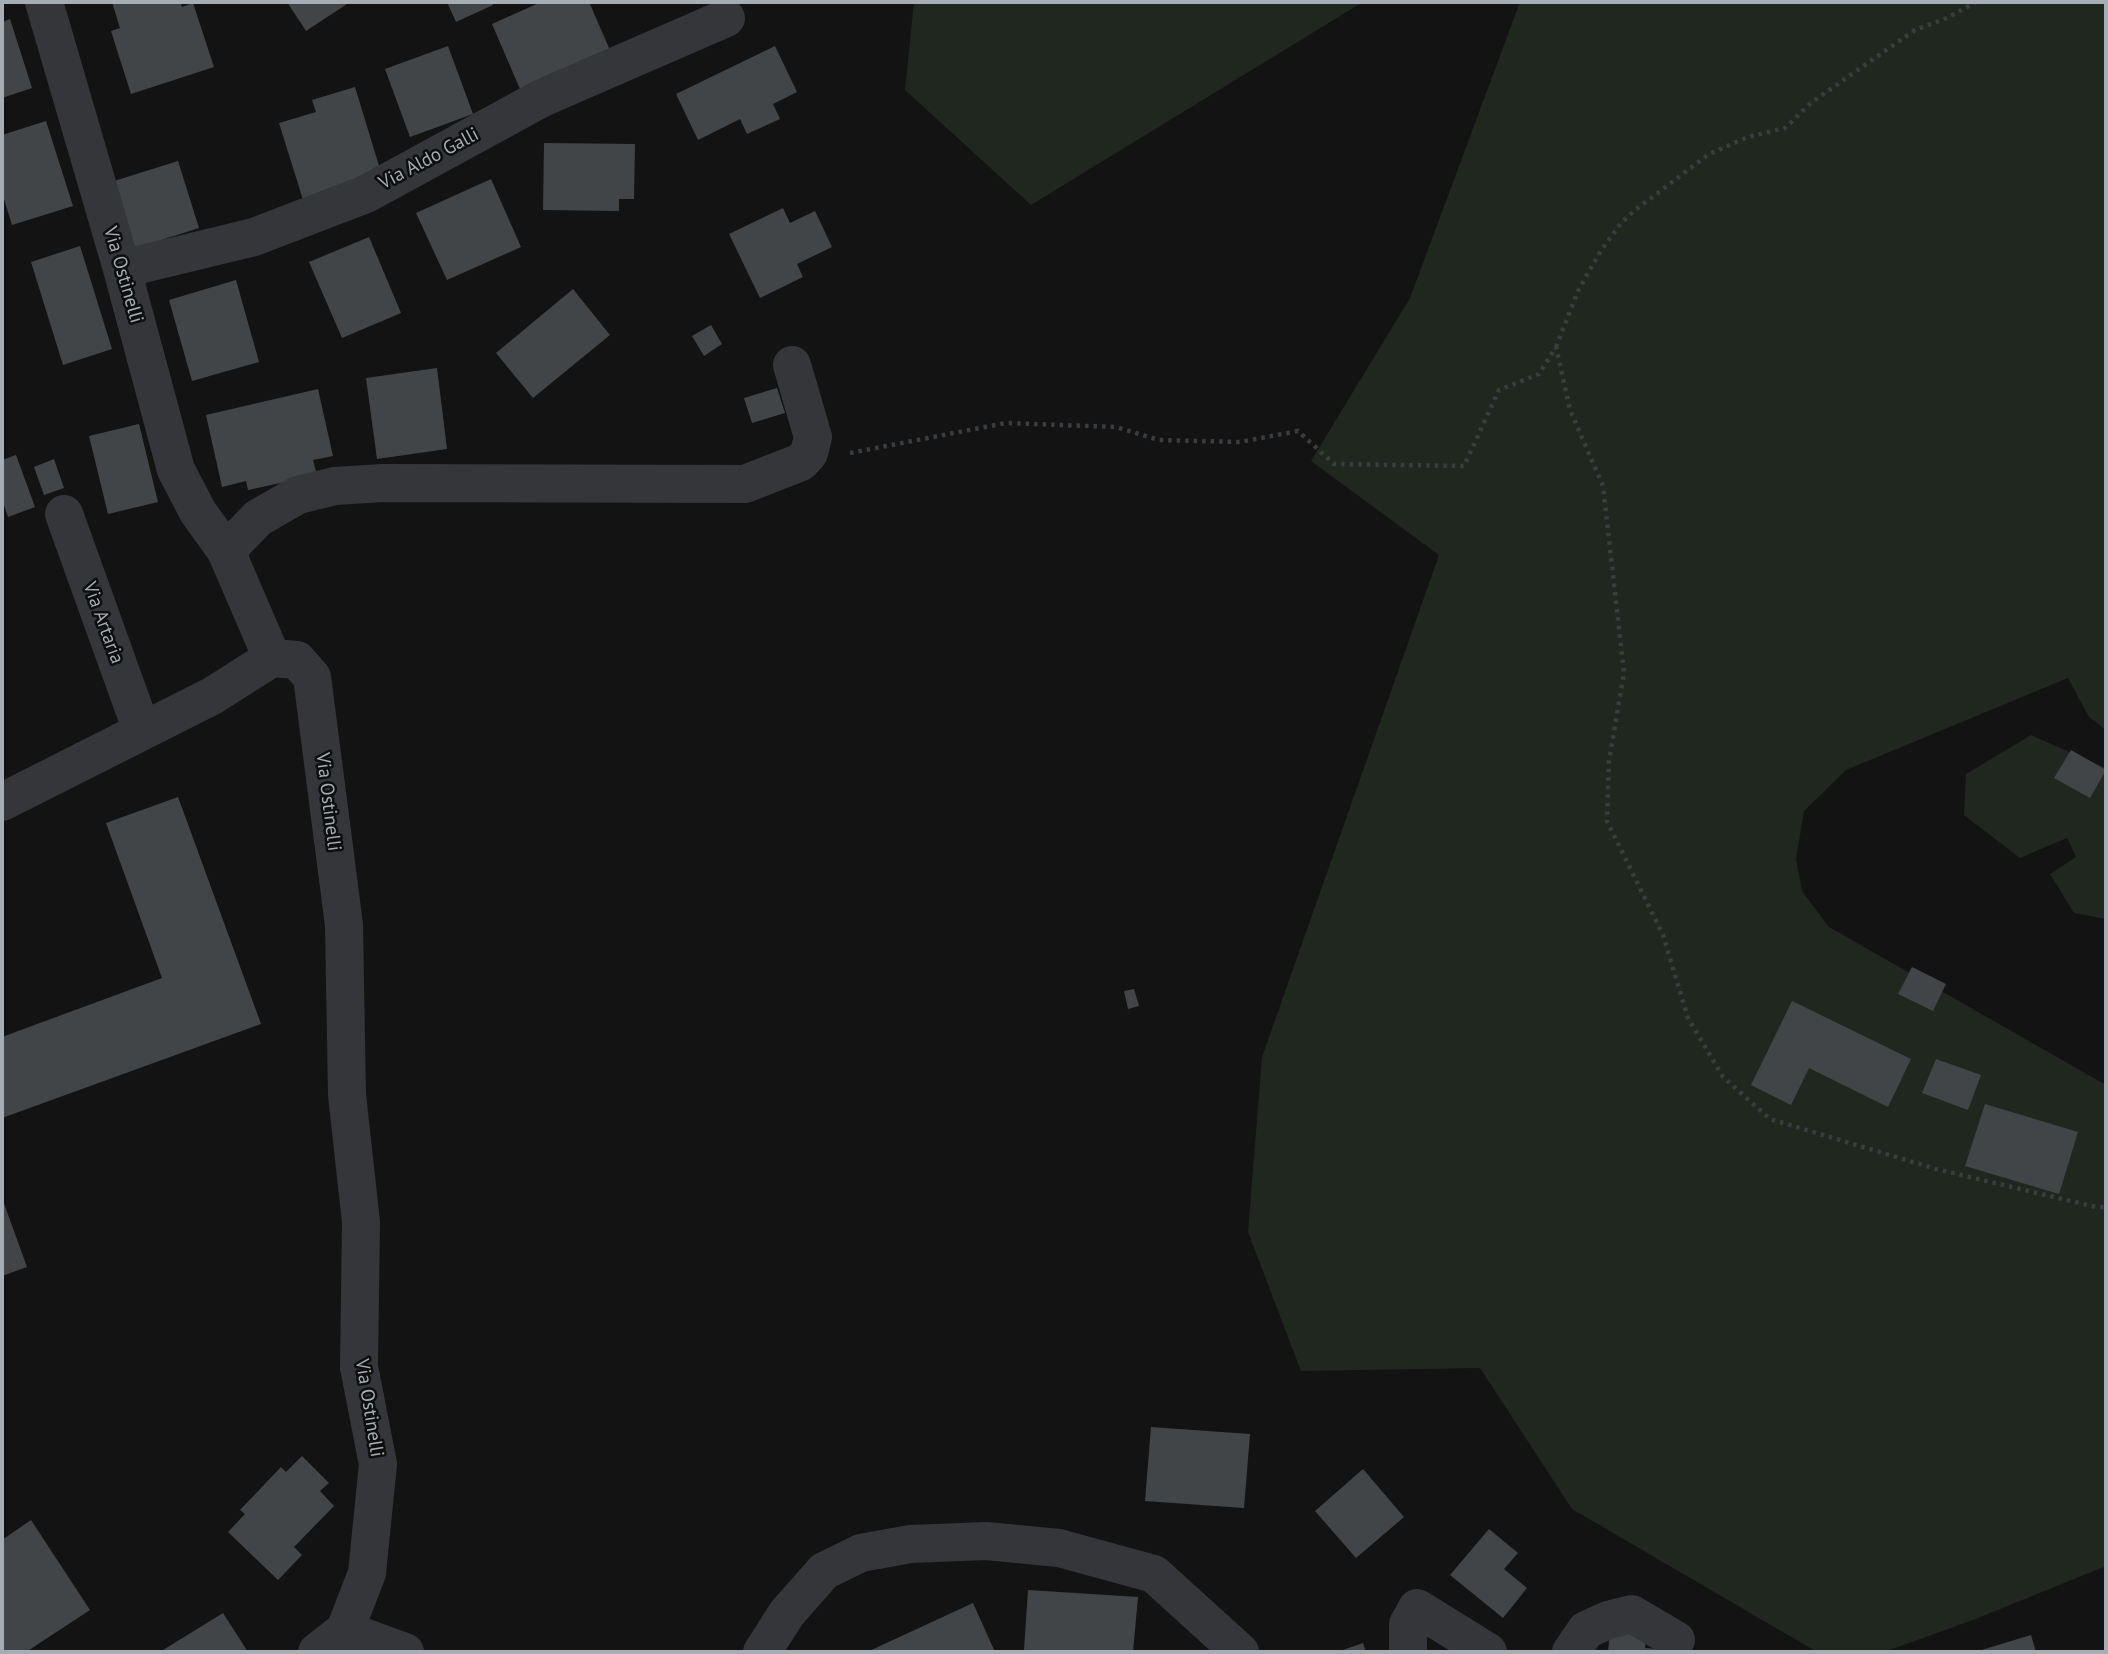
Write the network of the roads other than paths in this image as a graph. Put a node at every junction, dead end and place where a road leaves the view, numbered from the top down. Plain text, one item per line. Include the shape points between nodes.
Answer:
1 (44, 2) edge
2 (726, 18) dead end
3 (122, 270) junction
4 (792, 365) dead end
5 (64, 514) dead end
6 (226, 551) junction
7 (272, 657) junction
8 (142, 731) junction
9 (2, 802) edge
10 (1676, 1640) dead end
11 (331, 1641) edge
12 (405, 1652) edge
13 (762, 1652) edge
14 (1240, 1652) edge
15 (1408, 1652) edge
16 (1488, 1652) edge
17 (1571, 1652) edge

1 - 3 street, Via Ostinelli
2 - 3 street, Via Aldo Galli via 542,99 366,194 254,237
3 - 6 street, Via Ostinelli via 176,470
4 - 6 street via 813,437 809,453 802,462 745,484 335,485 298,495 258,518
5 - 8 street, Via Artaria
6 - 7 street, Via Ostinelli
7 - 8 street via 212,696
7 - 11 street, Via Ostinelli via 297,660 313,677 344,925 347,1095 361,1222 359,1367 378,1464 367,1573
8 - 9 street
10 - 17 street via 1632,1614 1586,1630
11 - 12 street
13 - 14 street via 787,1613 824,1571 861,1553 911,1544 986,1541 1059,1548 1154,1574
15 - 16 street via 1408,1624 1418,1608

